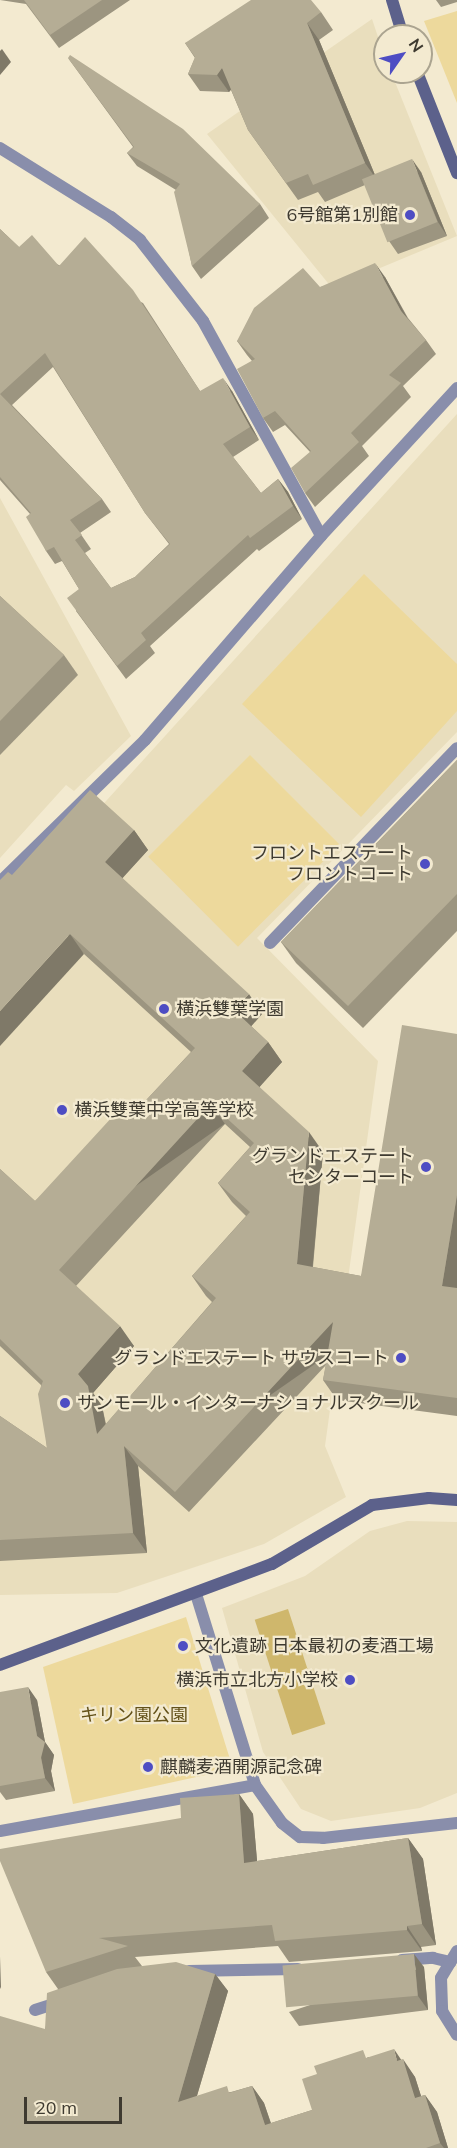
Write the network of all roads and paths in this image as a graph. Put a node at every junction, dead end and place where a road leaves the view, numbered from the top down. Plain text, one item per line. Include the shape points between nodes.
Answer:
1 (392, 0) edge
2 (399, 24) edge
3 (422, 84) edge
4 (0, 148) edge
5 (457, 173) edge
6 (457, 388) edge
7 (321, 536) junction
8 (457, 748) edge
9 (0, 882) edge
10 (270, 943) dead end
11 (457, 1500) edge
12 (196, 1594) junction
13 (0, 1665) edge
14 (255, 1785) junction
15 (457, 1823) edge
16 (0, 1831) edge
17 (454, 1956) edge
18 (386, 1962) edge
19 (315, 1968) edge
20 (170, 1972) edge
21 (76, 1996) edge
22 (35, 2010) dead end
23 (457, 2035) edge

1 - 2 street
3 - 5 street
4 - 7 street via 111,217 140,240 203,321
6 - 7 street
7 - 9 street via 145,740
8 - 10 street
11 - 12 street via 429,1498 372,1505 272,1564
12 - 13 street
12 - 14 street
14 - 15 street via 282,1823 300,1837 334,1837
14 - 16 street
17 - 18 street
17 - 23 street via 441,1978 442,2011
19 - 20 street
21 - 22 street

